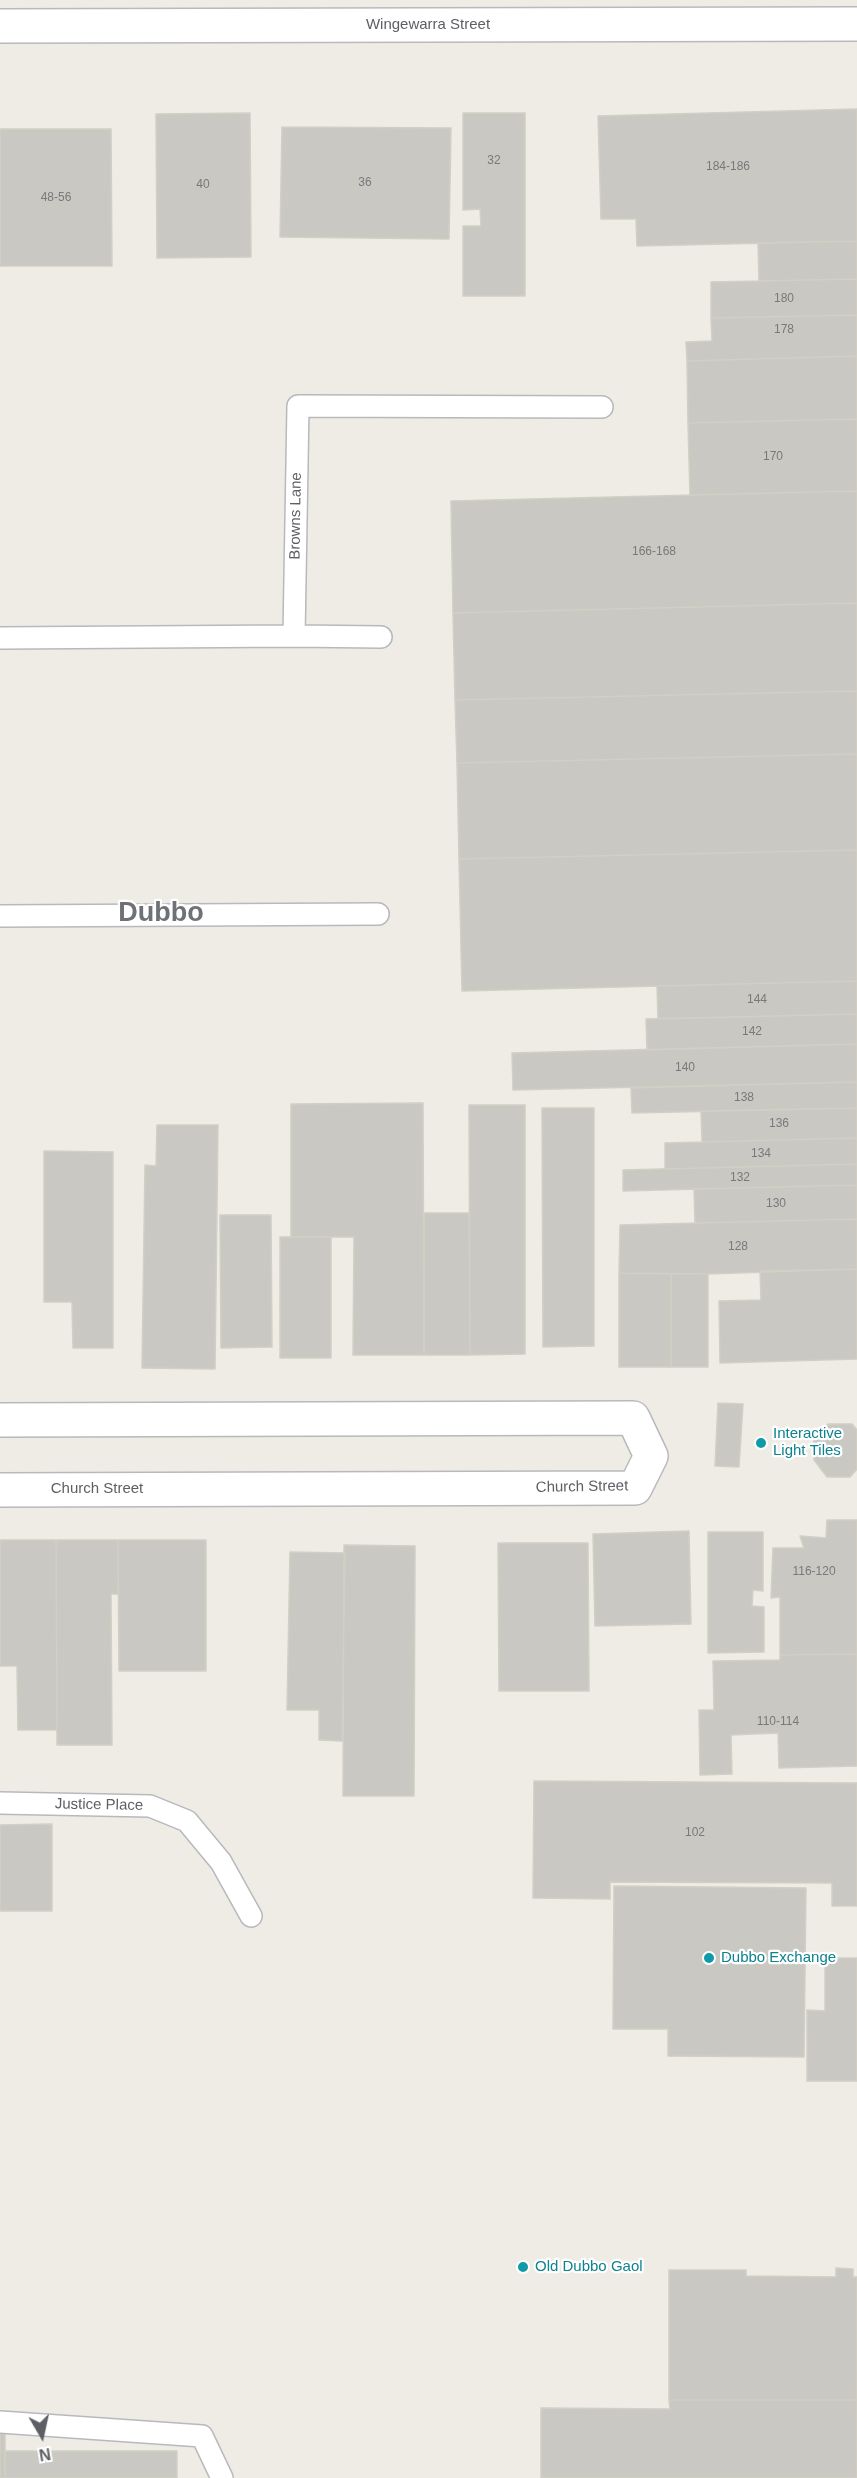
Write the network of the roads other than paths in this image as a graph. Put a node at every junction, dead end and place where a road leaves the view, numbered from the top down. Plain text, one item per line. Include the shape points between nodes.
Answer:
1 (857, 24) edge
2 (0, 26) edge
3 (602, 407) dead end
4 (294, 636) junction
5 (381, 637) dead end
6 (0, 638) edge
7 (378, 914) dead end
8 (0, 916) edge
9 (0, 1420) edge
10 (0, 1490) edge
11 (0, 1803) edge
12 (251, 1916) dead end
13 (0, 2422) edge
14 (222, 2478) edge

1 - 2 street, Wingewarra Street
3 - 4 lane, Browns Lane via 298,406
4 - 5 lane
4 - 6 lane
7 - 8 lane
9 - 10 street, Church Street via 633,1418 651,1456 635,1488
11 - 12 lane, Justice Place via 150,1806 187,1821 221,1862
13 - 14 lane via 202,2436

